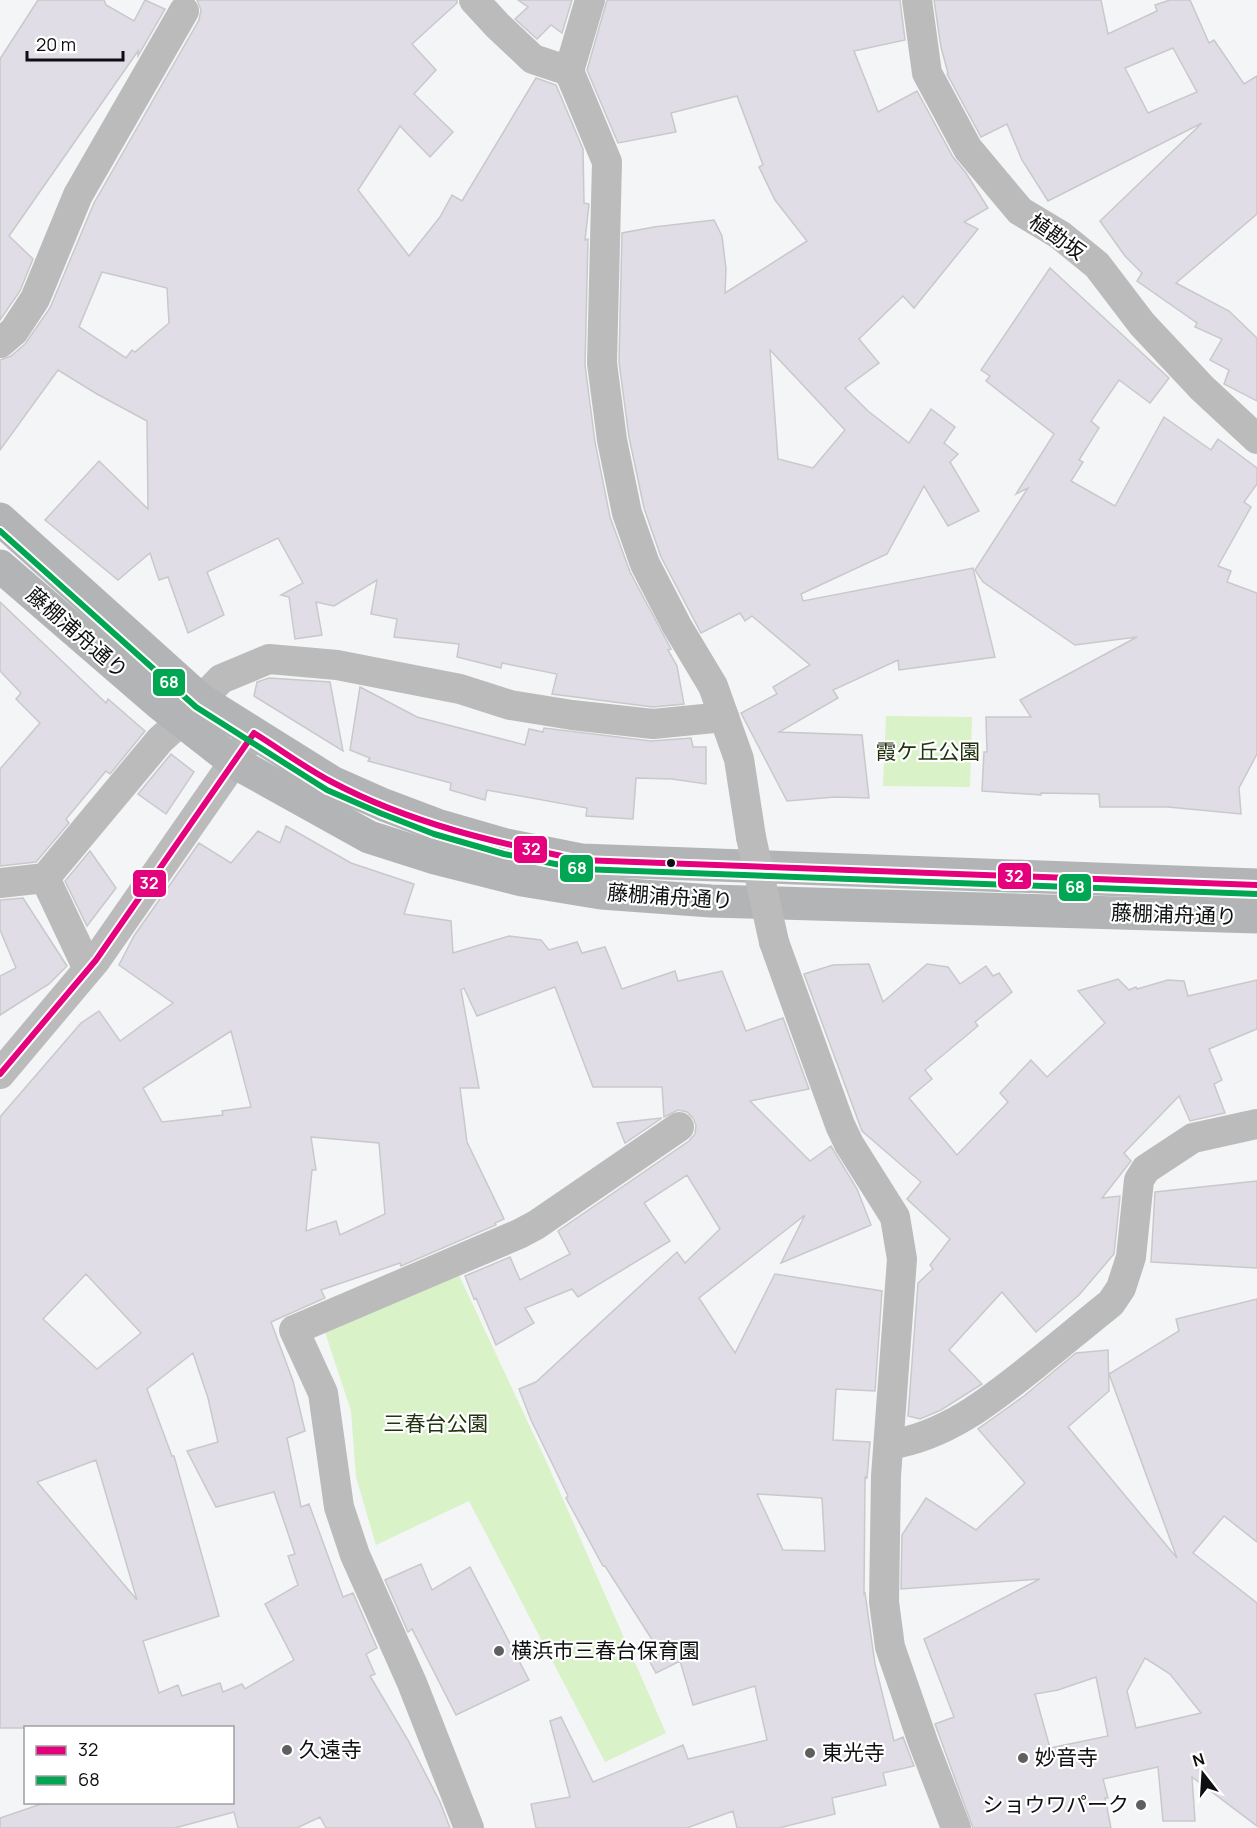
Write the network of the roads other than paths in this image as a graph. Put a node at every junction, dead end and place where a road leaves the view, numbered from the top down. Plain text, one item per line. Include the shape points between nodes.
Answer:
1 (474, 0) edge
2 (591, 0) edge
3 (917, 0) edge
4 (184, 10) dead end
5 (569, 71) junction
6 (0, 343) edge
7 (1257, 439) edge
8 (0, 519) edge
9 (0, 566) edge
10 (191, 711) junction
11 (724, 717) junction
12 (254, 733) junction
13 (234, 762) junction
14 (45, 878) junction
15 (0, 882) edge
16 (1257, 885) edge
17 (1257, 917) edge
18 (88, 969) junction
19 (0, 1074) edge
20 (1257, 1124) edge
21 (679, 1127) dead end
22 (889, 1445) junction
23 (469, 1828) edge
24 (956, 1828) edge

1 - 5 street via 533,59
2 - 5 street
3 - 7 street, 植勘坂 via 927,73 968,149 1020,212 1060,235 1097,265 1142,324
4 - 6 street via 78,195 35,300 14,331
5 - 11 street via 608,162 602,363 627,513 645,564 713,686
8 - 10 main road, 藤棚浦舟通り
9 - 10 main road, 藤棚浦舟通り
10 - 11 street via 220,679 269,659 337,665 460,689 510,705 572,714 653,724
10 - 12 main road, 藤棚浦舟通り
10 - 13 main road, 藤棚浦舟通り
10 - 14 street via 160,740
11 - 22 street, bridge via 739,759 774,942 840,1125 895,1217 902,1259
12 - 13 street
12 - 16 main road, 藤棚浦舟通り via 332,782 384,805 506,845 581,860
13 - 17 main road, 藤棚浦舟通り via 369,837 522,880 601,892 711,901
13 - 18 street
14 - 15 street
14 - 18 street
18 - 19 street
20 - 22 street via 1193,1138 1146,1169 1139,1180 1131,1257 1121,1288 1111,1303 995,1397 963,1418 943,1430
21 - 23 street via 519,1234 294,1330 322,1394 339,1507 355,1555 412,1683
22 - 24 street via 884,1590 889,1640

